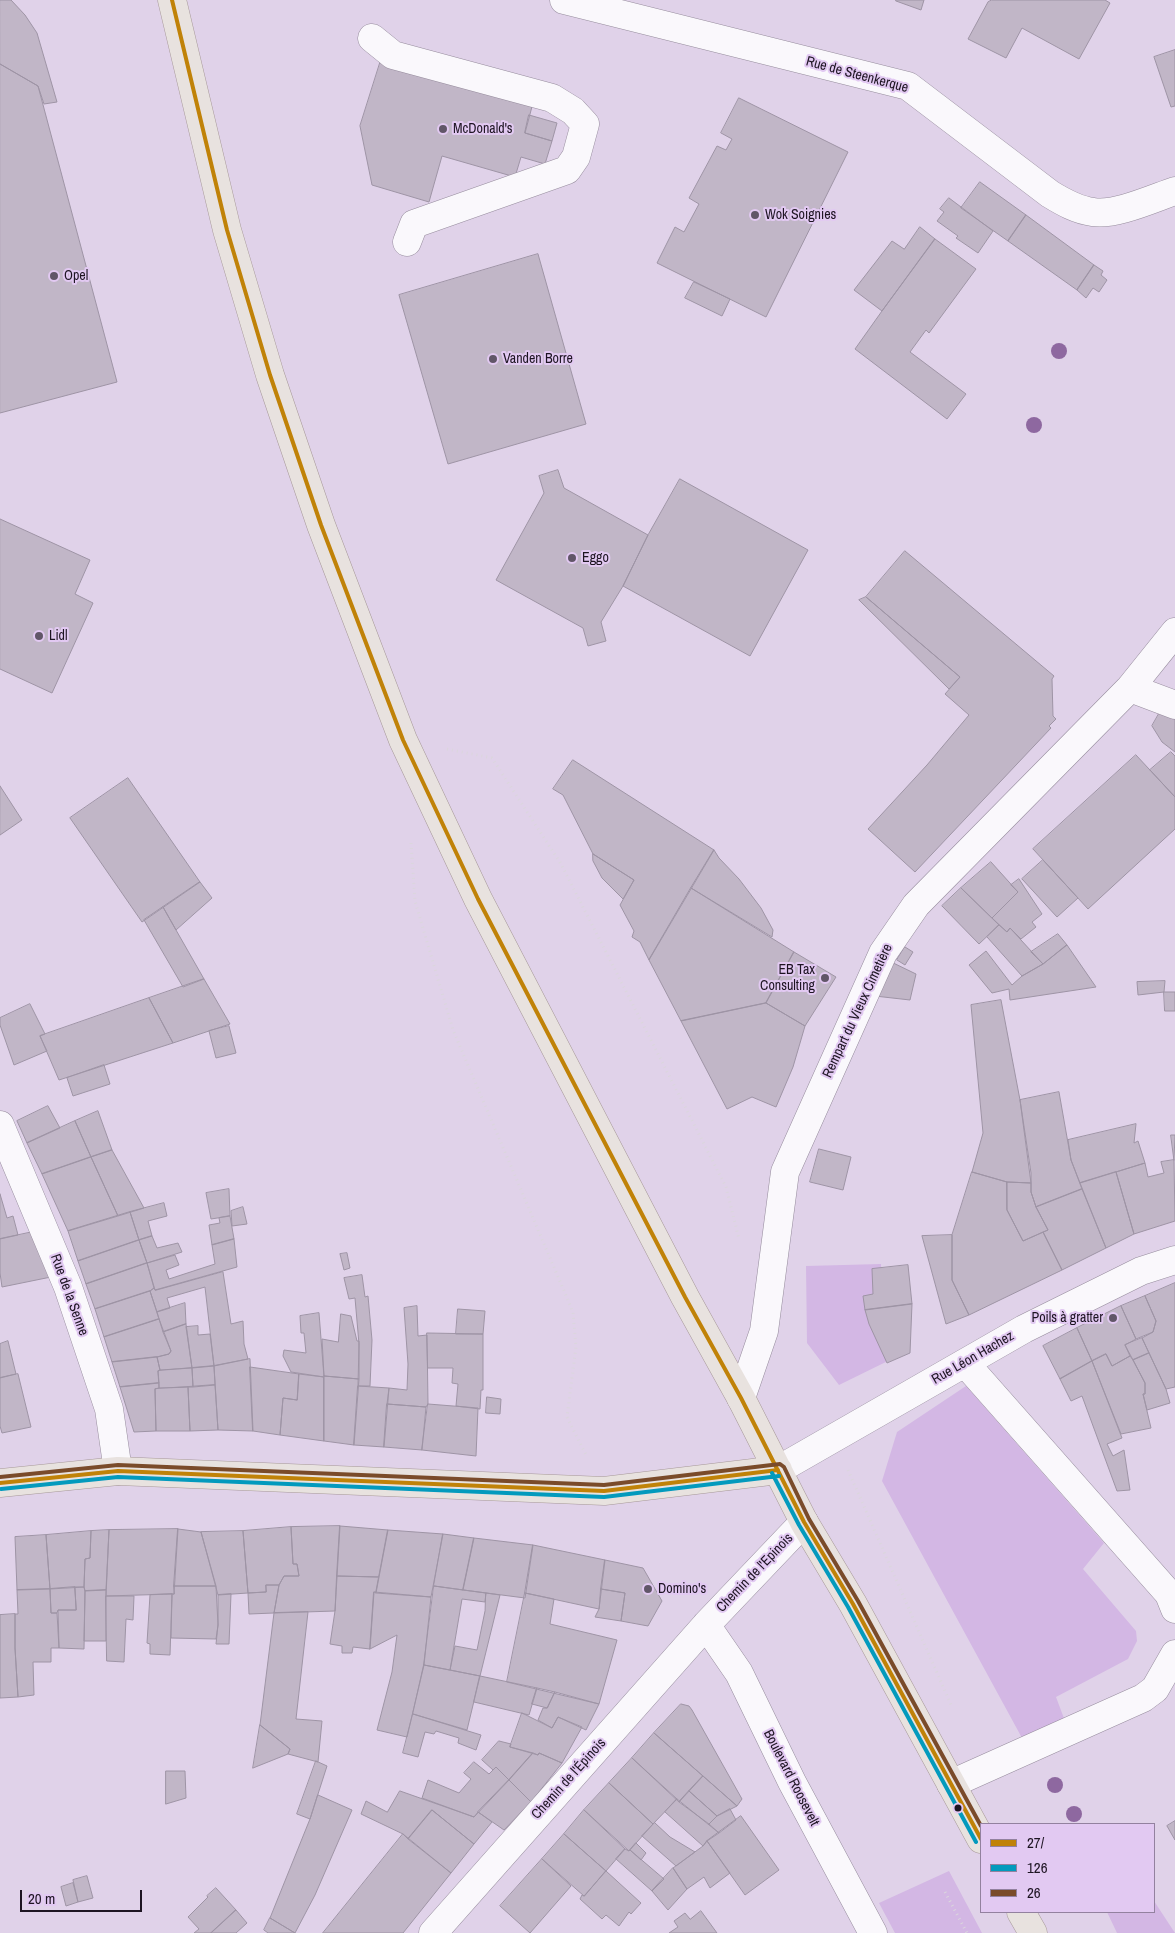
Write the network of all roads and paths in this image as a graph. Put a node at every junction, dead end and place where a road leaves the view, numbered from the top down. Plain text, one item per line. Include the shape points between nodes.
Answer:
1 (172, 0) edge
2 (564, 0) edge
3 (372, 38) dead end
4 (1175, 191) edge
5 (407, 242) dead end
6 (1175, 632) edge
7 (1130, 688) junction
8 (1175, 705) edge
9 (403, 740) junction
10 (410, 835) dead end
11 (0, 1124) edge
12 (741, 1244) dead end
13 (1175, 1260) edge
14 (965, 1363) junction
15 (741, 1398) junction
16 (846, 1465) dead end
17 (778, 1470) junction
18 (118, 1471) junction
19 (0, 1483) edge
20 (604, 1491) junction
21 (804, 1522) junction
22 (1175, 1609) edge
23 (706, 1625) junction
24 (1175, 1654) edge
25 (952, 1707) dead end
26 (951, 1784) junction
27 (980, 1836) edge
28 (945, 1892) dead end
29 (1022, 1913) edge
30 (433, 1933) edge
31 (873, 1933) edge
32 (967, 1933) edge
33 (1033, 1933) edge

1 - 9 main road via 227,230 270,375 321,525
2 - 4 street, Rue de Steenkerque via 908,86 1050,194 1069,205 1094,213 1123,209
3 - 5 street via 392,55 552,98 573,111 585,124 576,157 567,170 414,224
6 - 7 street, Rempart du Vieux Cimetière
7 - 8 street
7 - 15 street, Rempart du Vieux Cimetière via 916,905 883,953 785,1172 764,1331
9 - 12 path via 492,758 561,864 726,1187
9 - 15 main road via 478,899
10 - 20 path via 416,901 453,1030 573,1312 576,1347 567,1417
11 - 18 street, Rue de la Senne via 68,1287 109,1409
13 - 14 street, Rue Léon Hachez via 1142,1271 1024,1329
14 - 17 street, Rue Léon Hachez
14 - 22 street via 1169,1594
15 - 17 main road
16 - 25 path
17 - 20 main road
17 - 21 main road
18 - 19 main road
18 - 20 main road
21 - 23 street, Chemin de l'Epinois
21 - 26 main road via 853,1604
23 - 30 street, Chemin de l'Épinois
23 - 31 street, Boulevard Roosevelt via 739,1673 792,1782
24 - 26 street via 1155,1689 1143,1698
26 - 27 main road
28 - 32 path
29 - 33 main road

